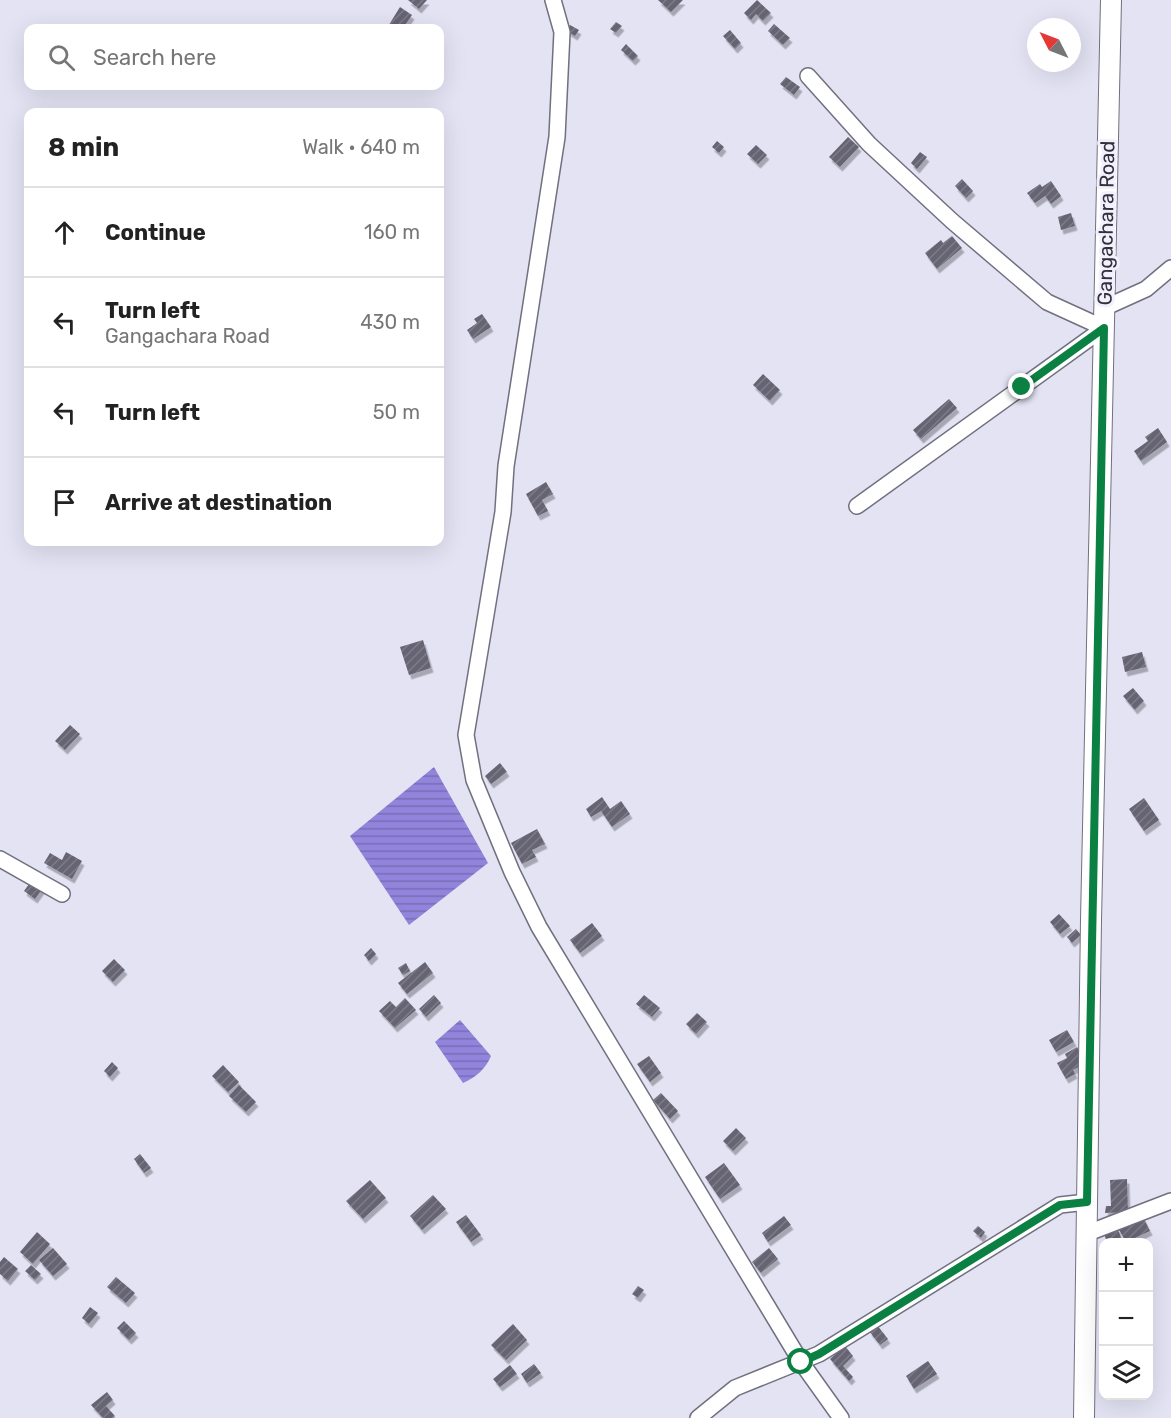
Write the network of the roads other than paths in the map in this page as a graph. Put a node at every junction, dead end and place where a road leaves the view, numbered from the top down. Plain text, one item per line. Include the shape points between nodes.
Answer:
1 (553, 0) edge
2 (1111, 0) edge
3 (808, 76) dead end
4 (1171, 268) edge
5 (1104, 318) junction
6 (857, 506) dead end
7 (0, 858) edge
8 (63, 894) dead end
9 (1171, 1201) edge
10 (1087, 1202) junction
11 (1088, 1233) junction
12 (801, 1362) junction
13 (698, 1418) edge
14 (841, 1418) edge
15 (1084, 1418) edge

1 - 12 street via 562,32 557,137 503,512 466,735 474,780 512,872 540,927
2 - 5 main road, Gangachara Road
3 - 5 street via 868,144 1047,302
4 - 5 street
5 - 6 street
5 - 10 main road, Gangachara Road
7 - 8 street
9 - 11 street
10 - 11 main road, Gangachara Road
10 - 12 street via 1060,1205
11 - 15 main road, Gangachara Road
12 - 13 street via 735,1388
12 - 14 street

